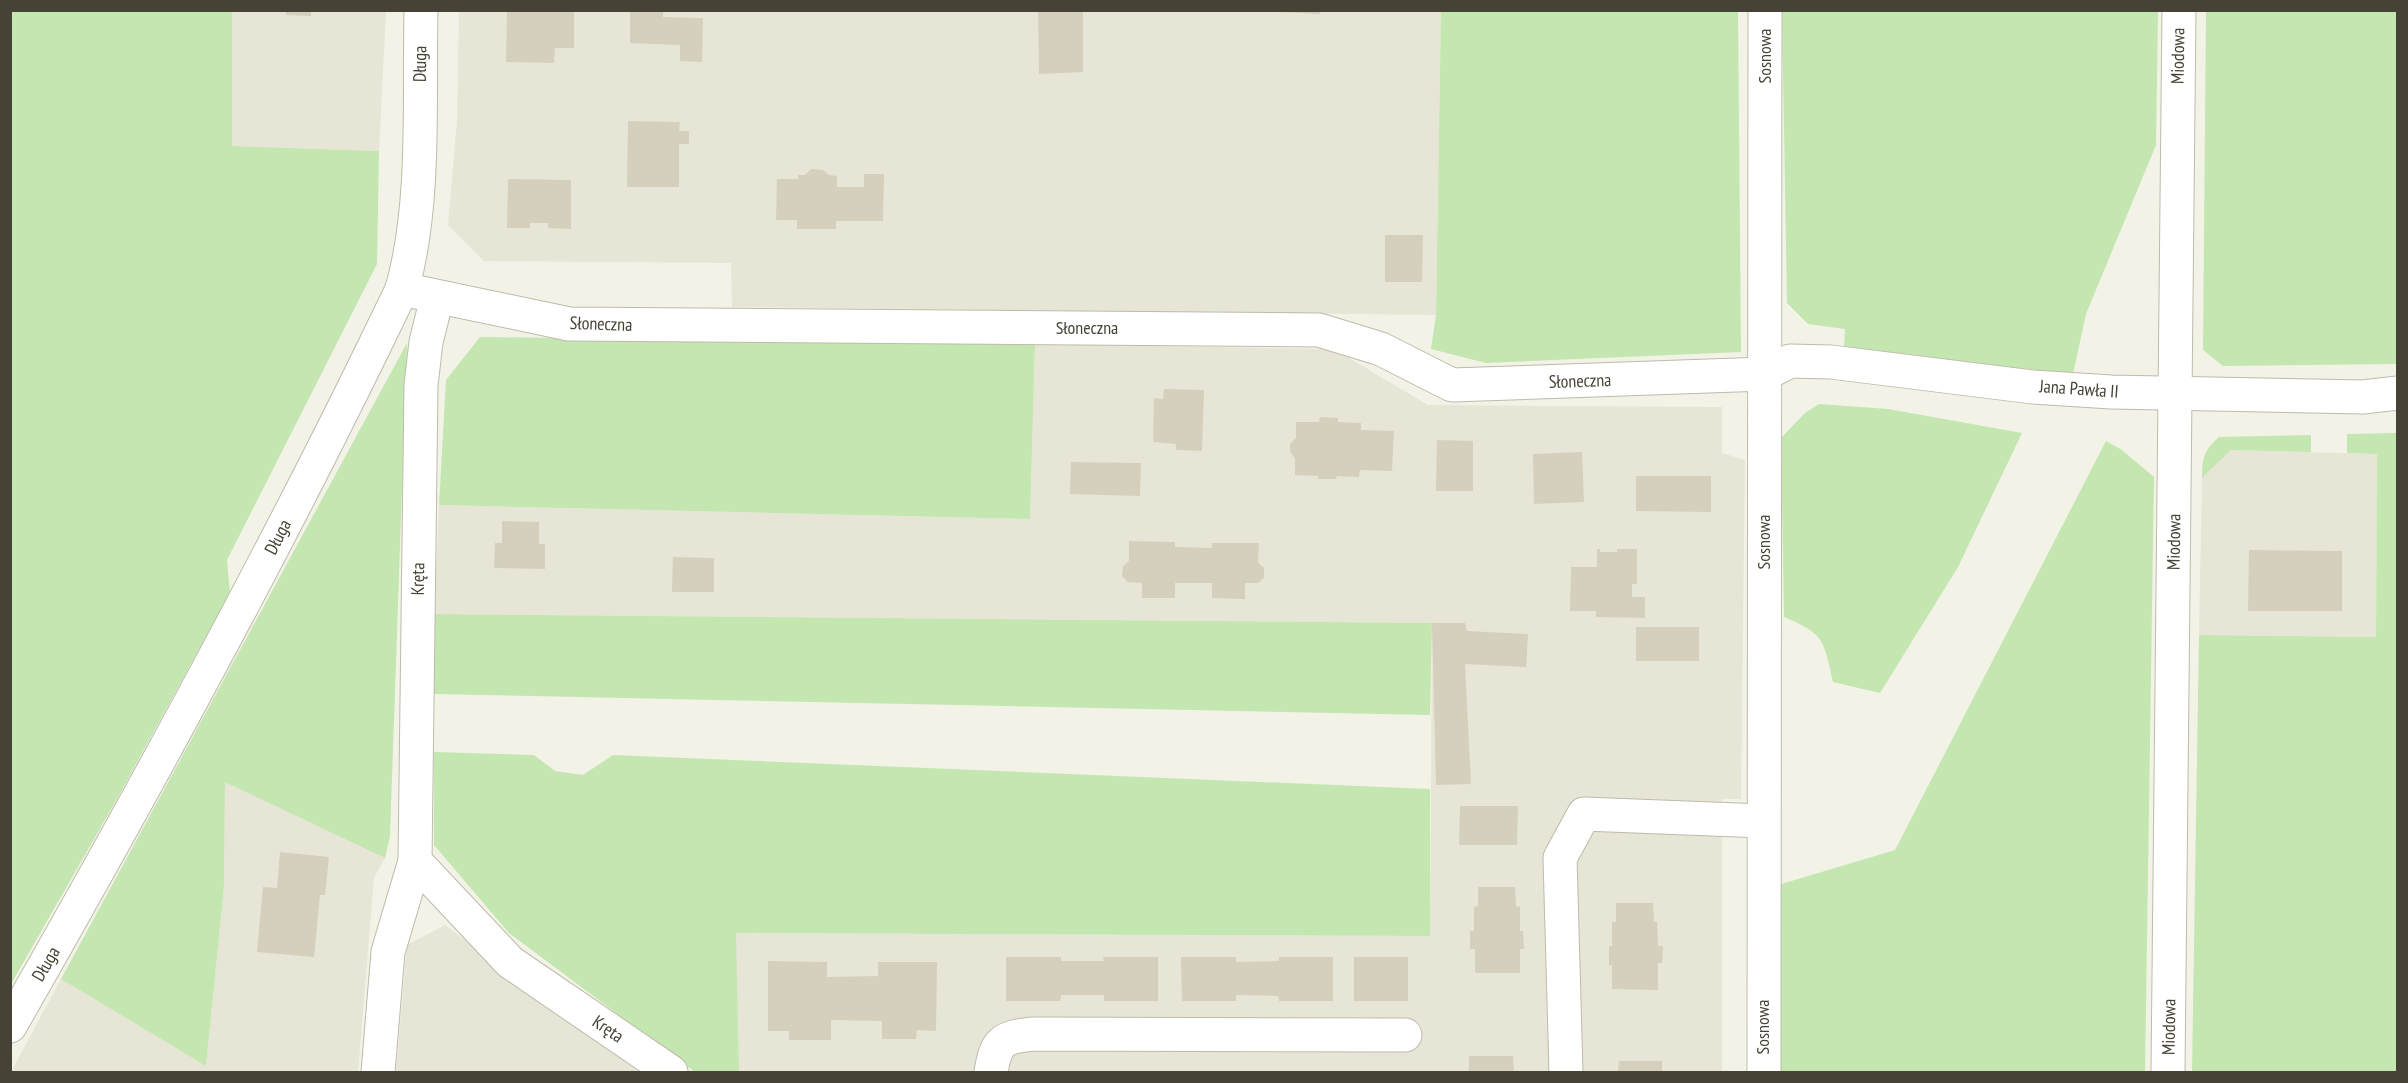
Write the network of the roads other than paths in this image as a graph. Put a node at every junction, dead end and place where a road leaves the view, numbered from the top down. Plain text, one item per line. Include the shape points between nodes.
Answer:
1 (422, 10) edge
2 (1766, 10) edge
3 (2178, 10) edge
4 (402, 289) junction
5 (437, 298) junction
6 (1765, 374) junction
7 (2175, 393) junction
8 (2397, 393) edge
9 (1763, 821) junction
10 (415, 861) junction
11 (10, 1026) edge
12 (1405, 1035) dead end
13 (378, 1072) edge
14 (672, 1072) edge
15 (991, 1072) edge
16 (1566, 1072) edge
17 (1764, 1072) edge
18 (2168, 1072) edge

1 - 4 street, Długa via 417,190 411,256
2 - 6 street, Sosnowa
3 - 7 street, Miodowa
4 - 5 street, Słoneczna
4 - 11 street, Długa via 266,561 124,827
5 - 6 street, Słoneczna via 569,324 1319,330 1381,350 1452,385
5 - 10 street, Kręta via 421,384
6 - 7 street, Jana Pawła II via 1790,361 1831,362 2033,387
6 - 9 street, Sosnowa
7 - 8 street, Jana Pawła II via 2363,397
7 - 18 street, Miodowa
9 - 16 street via 1584,814 1560,858
9 - 17 street, Sosnowa
10 - 13 street, Kręta via 388,952
10 - 14 street, Kręta via 510,962
12 - 15 street via 1033,1034 999,1044

